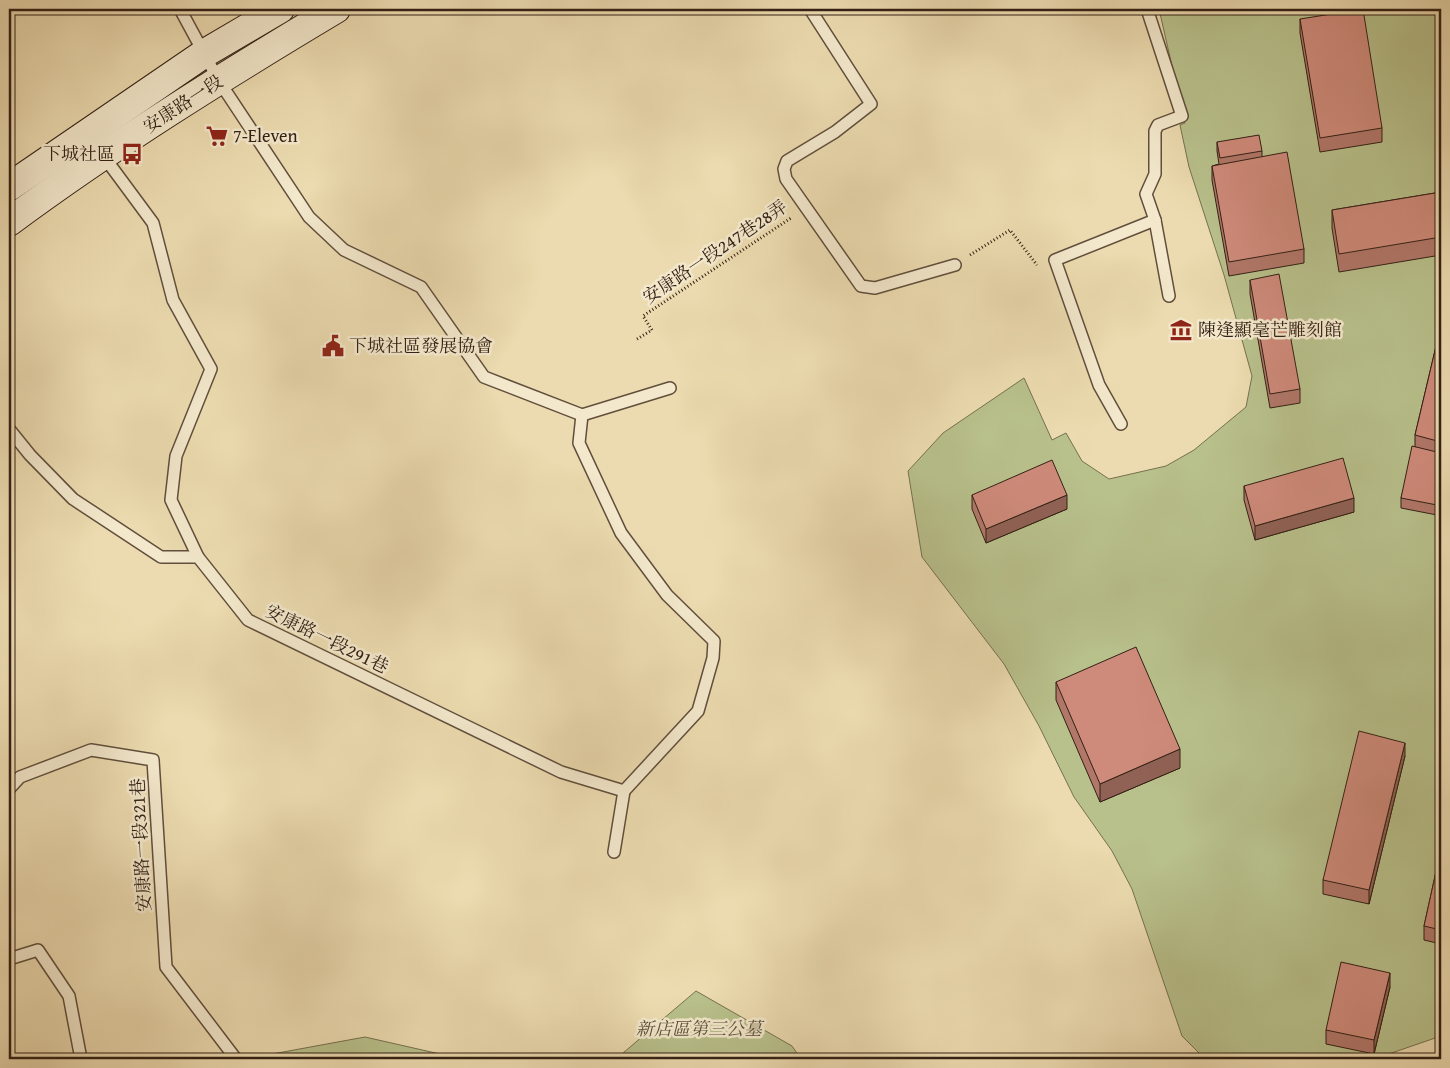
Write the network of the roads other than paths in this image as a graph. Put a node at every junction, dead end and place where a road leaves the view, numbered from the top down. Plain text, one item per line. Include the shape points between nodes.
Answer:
1 (180, 9) edge
2 (280, 9) edge
3 (336, 9) edge
4 (810, 9) edge
5 (1147, 9) edge
6 (205, 53) junction
7 (218, 81) junction
8 (95, 144) junction
9 (9, 187) edge
10 (1155, 220) junction
11 (9, 222) edge
12 (955, 265) road end
13 (1169, 296) dead end
14 (670, 388) dead end
15 (582, 415) junction
16 (1122, 424) dead end
17 (9, 429) edge
18 (198, 557) junction
19 (9, 789) edge
20 (624, 791) junction
21 (614, 852) dead end
22 (9, 960) edge
23 (81, 1059) edge
24 (236, 1059) edge

1 - 6 lane
2 - 6 main road, 安康路一段
3 - 7 main road, 安康路一段
4 - 12 lane via 871,104 835,132 787,161 784,169 786,179 861,286 875,288
5 - 10 lane via 1182,116 1158,125 1155,131 1155,174 1146,194
6 - 7 lane
6 - 8 main road, 安康路一段
7 - 8 main road, 安康路一段
7 - 15 lane via 309,216 344,250 421,287 484,377
8 - 9 main road, 安康路一段
8 - 11 main road, 安康路一段 via 64,181
8 - 18 lane, 安康路一段291巷 via 153,222 174,300 211,369 176,456 171,500
10 - 13 lane
10 - 16 lane via 1055,260 1099,385
14 - 15 lane
15 - 20 lane via 579,443 621,533 667,595 714,641 713,658 698,712
17 - 18 lane via 73,499 161,557
18 - 20 lane, 安康路一段291巷 via 248,620 561,772
19 - 24 lane, 安康路一段321巷 via 20,777 91,750 153,760 166,967
20 - 21 lane
22 - 23 lane via 38,950 69,996

